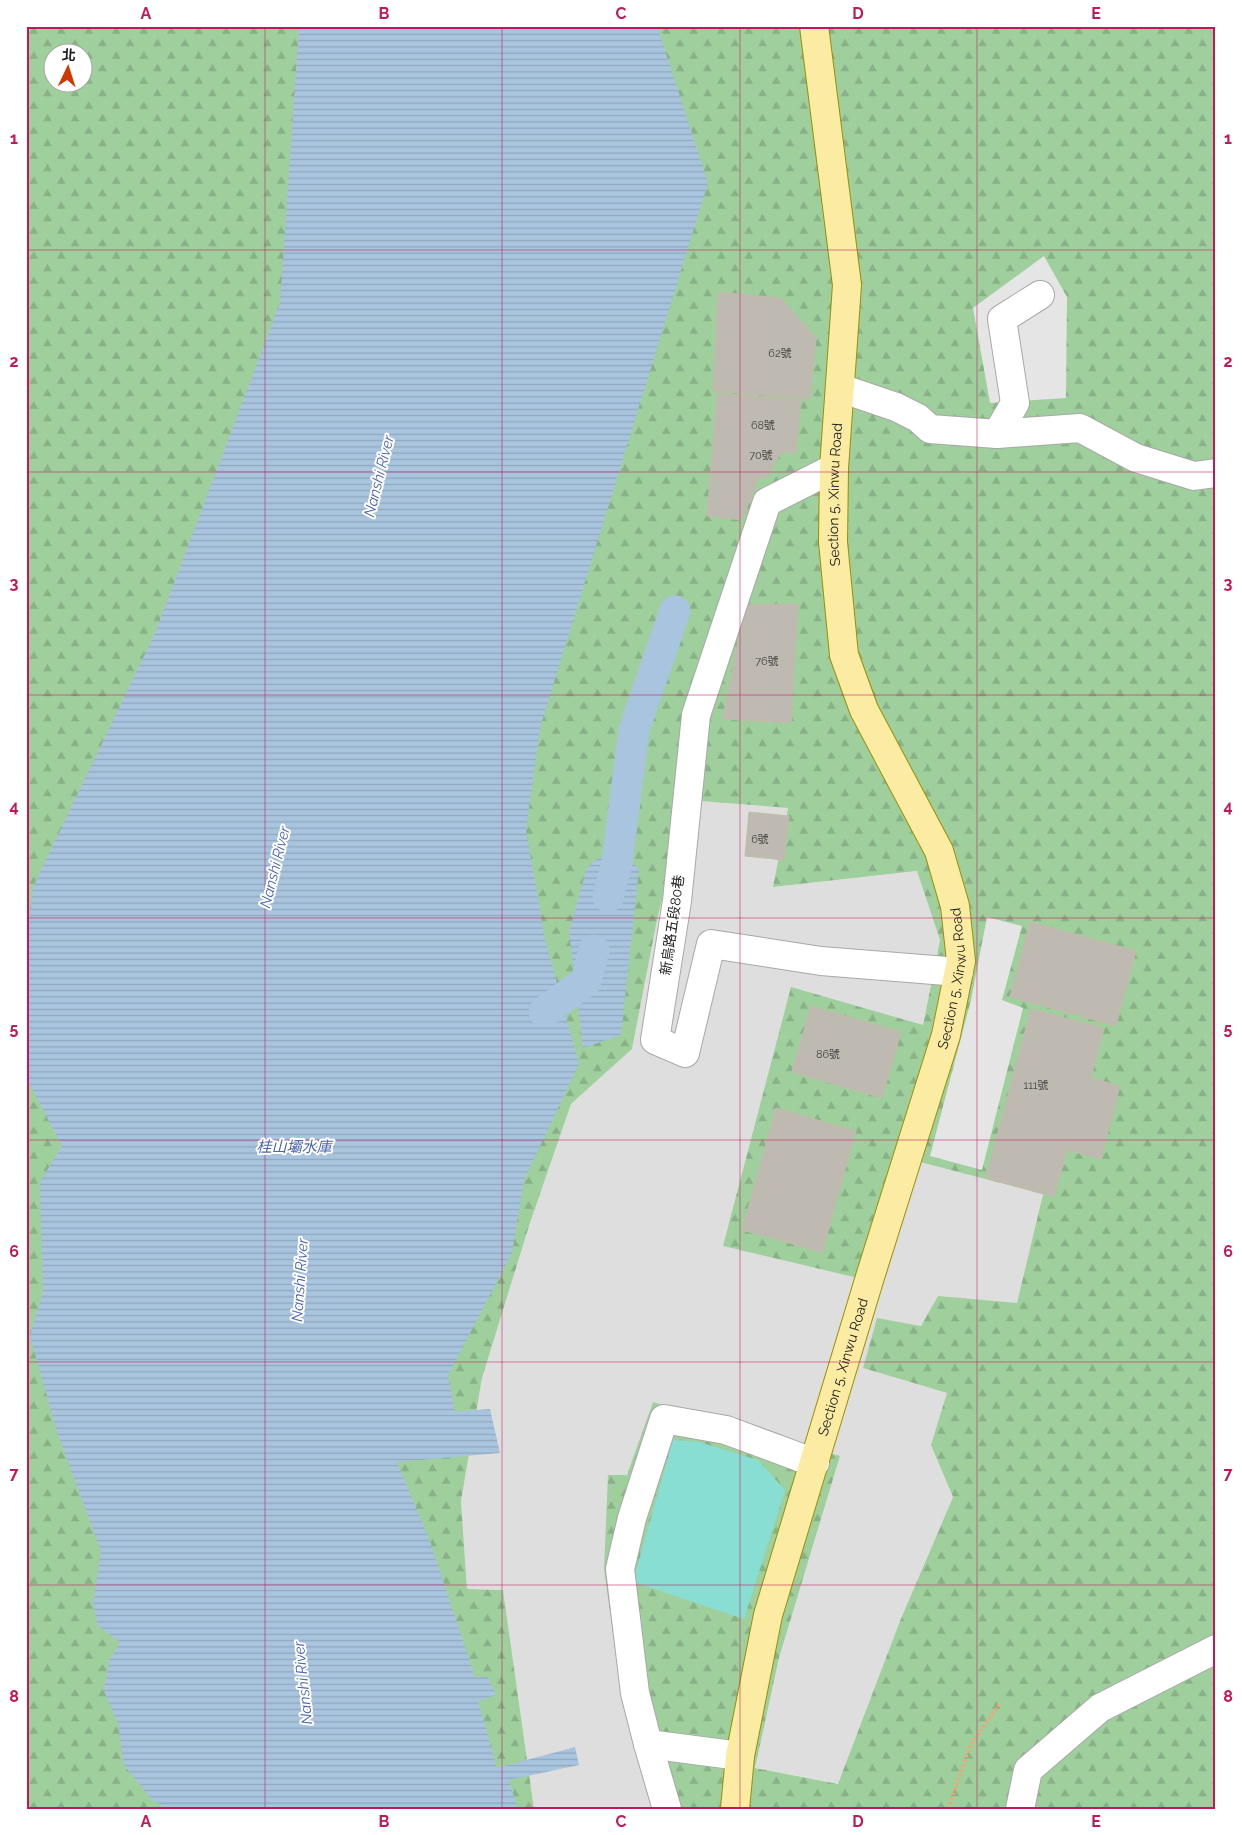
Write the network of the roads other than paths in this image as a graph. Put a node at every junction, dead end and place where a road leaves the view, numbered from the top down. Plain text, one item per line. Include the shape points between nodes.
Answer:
1 (814, 26) edge
2 (1040, 295) dead end
3 (840, 388) junction
4 (997, 434) junction
5 (834, 468) junction
6 (1216, 473) edge
7 (959, 972) junction
8 (815, 1463) junction
9 (1216, 1649) edge
10 (648, 1744) junction
11 (740, 1756) junction
12 (667, 1809) edge
13 (736, 1809) edge
14 (1020, 1809) edge

1 - 3 main road, Section 5, Xinwu Road via 847,285
2 - 4 street via 1002,319 1015,403
3 - 4 street via 896,407 918,418 930,429
3 - 5 main road, Section 5, Xinwu Road
4 - 6 street via 1080,428 1136,458 1194,476
5 - 7 main road, Section 5, Xinwu Road via 833,542 844,655 864,710 939,851 955,906 961,961
5 - 7 street, 新烏路五段80巷 via 767,502 696,715 677,901 655,1040 685,1053 711,944 821,961
7 - 8 main road, Section 5, Xinwu Road via 946,1035
8 - 10 street via 726,1430 664,1419 632,1518 620,1568 635,1693
8 - 11 main road, Section 5, Xinwu Road via 768,1615
9 - 14 street via 1100,1708 1028,1770
10 - 11 street
10 - 12 street
11 - 13 main road, Section 5, Xinwu Road

